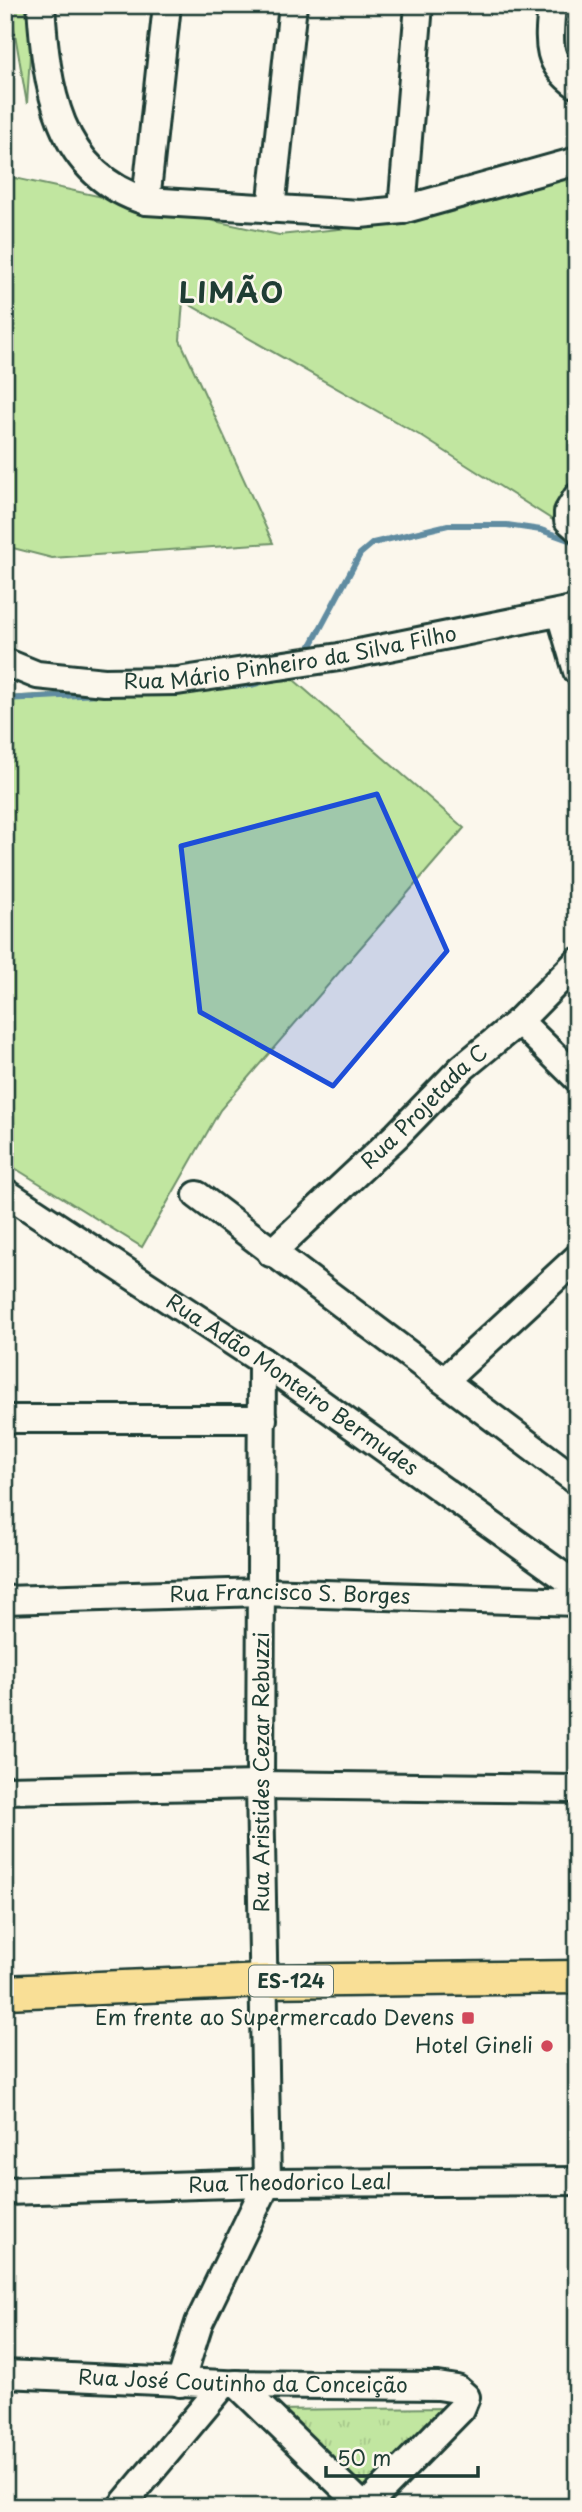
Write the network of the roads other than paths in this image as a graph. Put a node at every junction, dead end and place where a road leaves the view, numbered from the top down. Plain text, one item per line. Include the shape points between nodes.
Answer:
1 (41, 5) edge
2 (167, 5) edge
3 (293, 5) edge
4 (419, 5) edge
5 (552, 5) edge
6 (577, 85) edge
7 (577, 161) edge
8 (146, 201) junction
9 (271, 209) junction
10 (402, 210) junction
11 (577, 497) edge
12 (574, 526) edge
13 (568, 611) edge
14 (5, 662) edge
15 (577, 671) edge
16 (577, 962) edge
17 (519, 1021) junction
18 (577, 1078) edge
19 (5, 1192) edge
20 (197, 1195) dead end
21 (271, 1253) junction
22 (577, 1258) edge
23 (262, 1361) junction
24 (445, 1380) junction
25 (5, 1419) edge
26 (263, 1419) junction
27 (577, 1481) edge
28 (574, 1576) edge
29 (261, 1592) junction
30 (5, 1601) edge
31 (577, 1602) edge
32 (260, 1785) junction
33 (577, 1789) edge
34 (5, 1790) edge
35 (577, 1977) edge
36 (265, 1981) junction
37 (5, 1992) edge
38 (577, 2181) edge
39 (267, 2183) junction
40 (5, 2191) edge
41 (5, 2374) edge
42 (180, 2383) junction
43 (230, 2384) junction
44 (137, 2502) edge
45 (364, 2507) edge

1 - 8 street via 50,87 65,134 79,155 113,186
2 - 8 street
3 - 9 street
4 - 10 street
5 - 6 street via 552,57 557,69
7 - 10 street
8 - 9 street
9 - 10 street via 360,214
11 - 12 street via 568,512
13 - 14 street, Rua Mário Pinheiro da Silva Filho via 339,657 177,681 90,681 37,675
13 - 15 street
16 - 17 street, Rua Projetada C
17 - 18 street
17 - 21 street, Rua Projetada C via 461,1068
19 - 23 street, Rua Adão Monteiro Bermudes
20 - 21 street
21 - 24 street
22 - 24 street
23 - 26 street, Rua Aristides Cezar Rebuzzi
23 - 28 street, Rua Adão Monteiro Bermudes
24 - 27 street
25 - 26 street
26 - 29 street, Rua Aristides Cezar Rebuzzi
29 - 30 street, Rua Francisco S. Borges
29 - 31 street, Rua Francisco S. Borges
29 - 32 street, Rua Aristides Cezar Rebuzzi
32 - 33 street
32 - 34 street
32 - 36 street, Rua Aristides Cezar Rebuzzi
35 - 36 main road, ES-124
36 - 37 main road, ES-124
36 - 39 street, Rua Aristides Cezar Rebuzzi
38 - 39 street, Rua Theodorico Leal
39 - 40 street, Rua Theodorico Leal
39 - 42 street via 203,2312
41 - 42 street, Rua José Coutinho da Conceição
42 - 43 street, Rua José Coutinho da Conceição
43 - 44 street
43 - 45 street
43 - 45 street, Rua José Coutinho da Conceição via 438,2386 457,2389 466,2397 461,2409

